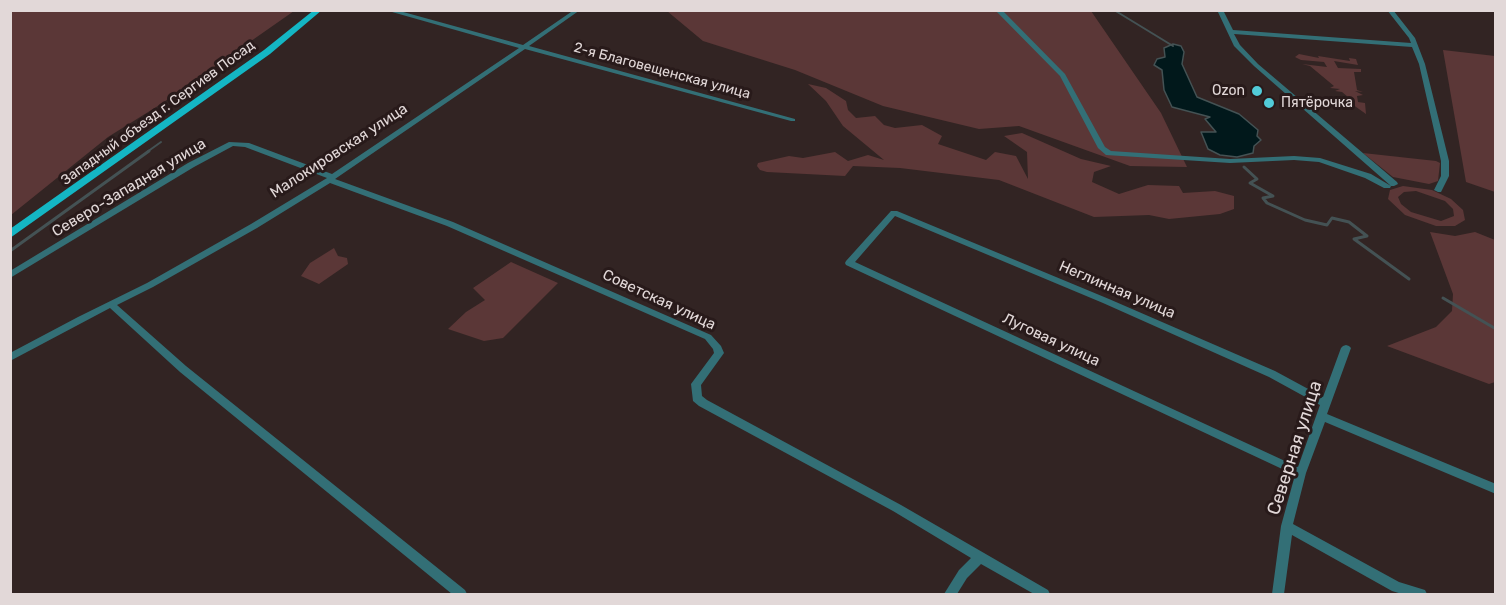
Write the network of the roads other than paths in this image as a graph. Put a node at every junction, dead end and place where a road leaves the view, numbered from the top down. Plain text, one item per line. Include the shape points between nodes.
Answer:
1 (309, 10) edge
2 (319, 10) edge
3 (388, 10) edge
4 (998, 10) edge
5 (1220, 10) edge
6 (1390, 10) edge
7 (576, 11) edge
8 (1231, 32) junction
9 (1415, 45) junction
10 (524, 47) junction
11 (793, 120) dead end
12 (331, 178) junction
13 (1438, 190) dead end
14 (894, 213) joint
15 (10, 226) edge
16 (10, 235) edge
17 (10, 275) edge
18 (112, 305) junction
19 (1346, 348) dead end
20 (10, 358) edge
21 (1325, 403) junction
22 (1323, 417) junction
23 (1300, 473) junction
24 (1496, 489) edge
25 (1287, 526) junction
26 (981, 556) junction
27 (461, 594) edge
28 (950, 594) edge
29 (1044, 594) edge
30 (1278, 594) edge
31 (1421, 594) edge

1 - 15 main road, Западный объезд г. Сергиев Посад via 266,45
2 - 16 main road, Западный объезд г. Сергиев Посад
3 - 10 street, 2-я Благовещенская улица
4 - 8 street via 1063,75 1108,153 1230,161 1320,160 1391,185 1256,65 1237,46
5 - 8 street
6 - 9 street
7 - 10 street, Малокировская улица
8 - 9 street
9 - 13 street via 1445,161 1445,176
10 - 11 street, 2-я Благовещенская улица
10 - 12 street, Малокировская улица
12 - 17 street, Северо-Западная улица via 246,145 232,144
12 - 18 street, Малокировская улица
12 - 26 street, Советская улица via 450,224 708,337 719,353 696,384 697,398 703,403
14 - 21 street, Неглинная улица via 1272,374
14 - 23 street, Луговая улица via 849,263
18 - 20 street, Малокировская улица
18 - 27 street via 183,369
19 - 21 street, Северная улица
21 - 22 street, Северная улица
22 - 23 street, Северная улица
22 - 24 street
23 - 25 street, Северная улица
25 - 30 street, Северная улица
25 - 31 street via 1396,587
26 - 28 street
26 - 29 street, Советская улица

